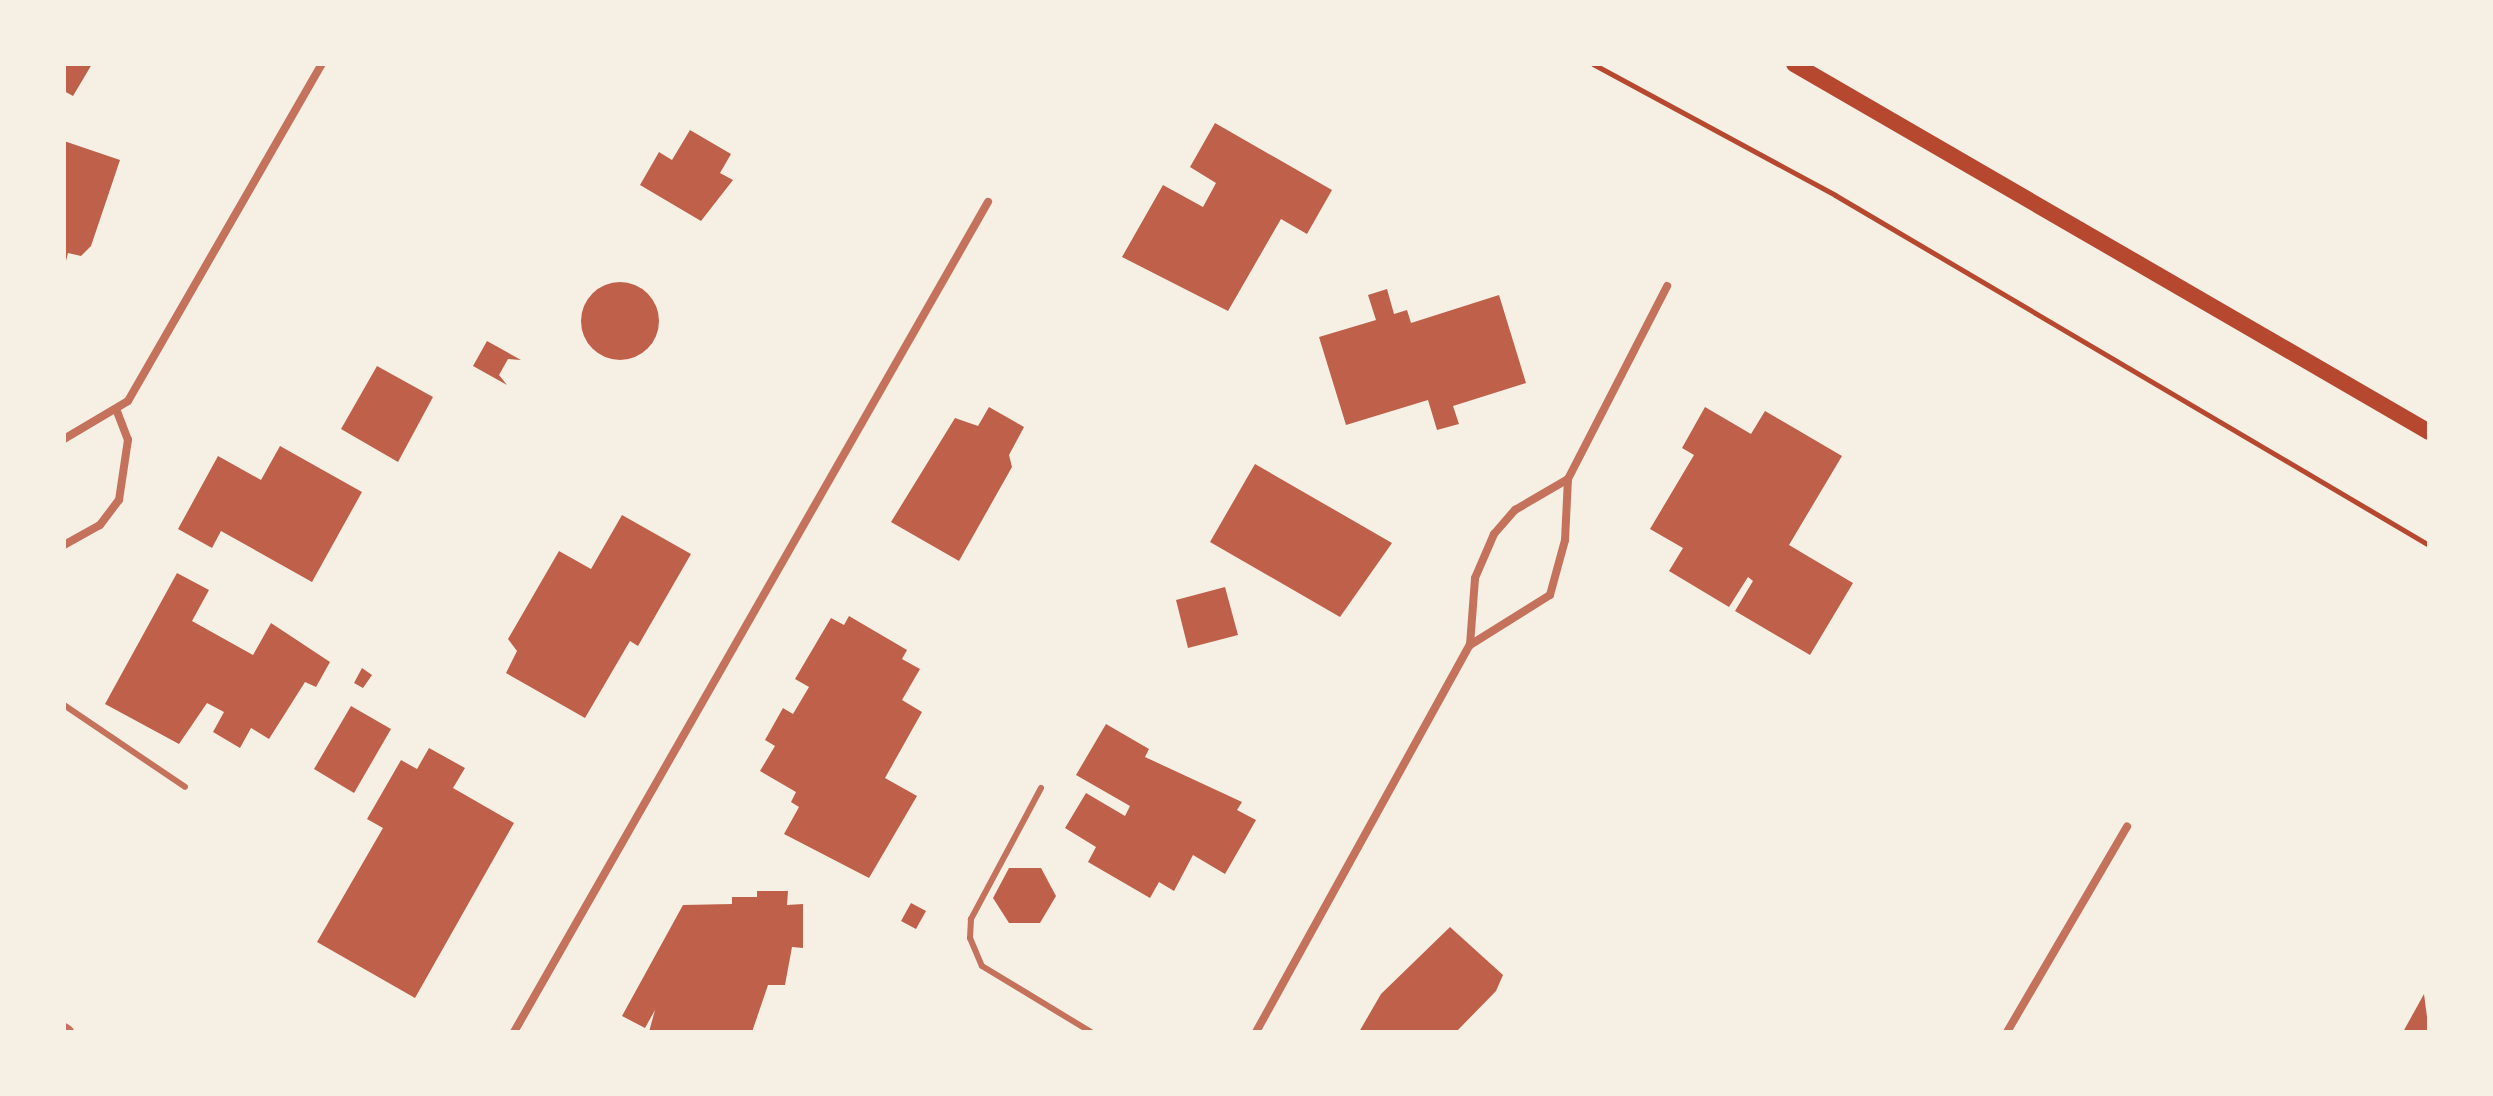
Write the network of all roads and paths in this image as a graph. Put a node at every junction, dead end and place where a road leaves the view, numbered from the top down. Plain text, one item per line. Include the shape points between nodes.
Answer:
1 (322, 64) edge
2 (1593, 64) edge
3 (1794, 64) edge
4 (1822, 71) edge
5 (988, 202) dead end
6 (1667, 286) dead end
7 (117, 412) junction
8 (2429, 432) edge
9 (64, 439) edge
10 (1568, 479) junction
11 (64, 545) edge
12 (2429, 545) edge
13 (1470, 645) junction
14 (64, 705) edge
15 (185, 787) dead end
16 (1041, 788) dead end
17 (2127, 827) dead end
18 (514, 1032) edge
19 (1091, 1032) edge
20 (1256, 1032) edge
21 (2007, 1032) edge

1 - 7 street
2 - 12 path via 1835,195
3 - 4 main road
4 - 8 main road
5 - 18 street
6 - 10 street
7 - 9 street
7 - 11 street via 128,440 119,500 100,525
10 - 13 street via 1515,510 1494,534 1475,578
10 - 13 street via 1565,540 1550,595
13 - 20 street
14 - 15 lane
16 - 19 lane via 971,919 970,938 982,966
17 - 21 street

